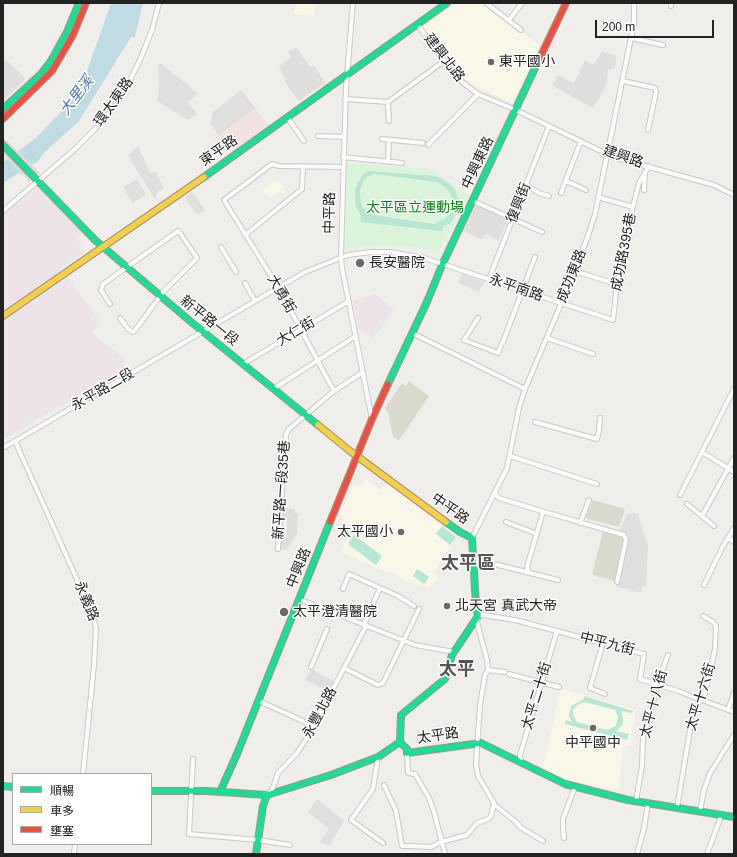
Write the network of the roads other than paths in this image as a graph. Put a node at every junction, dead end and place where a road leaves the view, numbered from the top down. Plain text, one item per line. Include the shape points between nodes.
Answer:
1 (79, 3) edge
2 (86, 3) edge
3 (159, 3) edge
4 (353, 3) edge
5 (448, 3) edge
6 (486, 3) edge
7 (522, 3) edge
8 (566, 3) edge
9 (634, 3) edge
10 (509, 20) junction
11 (417, 24) junction
12 (521, 30) dead end
13 (631, 38) junction
14 (663, 45) dead end
15 (444, 61) junction
16 (346, 75) junction
17 (623, 81) junction
18 (478, 94) junction
19 (345, 98) junction
20 (388, 102) junction
21 (3, 109) edge
22 (516, 110) junction
23 (3, 118) edge
24 (287, 118) junction
25 (389, 121) dead end
26 (550, 126) junction
27 (648, 130) dead end
28 (318, 136) dead end
29 (344, 137) junction
30 (382, 139) dead end
31 (389, 140) junction
32 (304, 141) dead end
33 (581, 141) junction
34 (423, 143) dead end
35 (3, 145) edge
36 (428, 145) dead end
37 (607, 153) junction
38 (344, 157) junction
39 (388, 162) junction
40 (402, 163) dead end
41 (649, 166) junction
42 (302, 167) junction
43 (343, 167) junction
44 (645, 172) junction
45 (566, 180) junction
46 (38, 181) junction
47 (526, 185) junction
48 (586, 190) dead end
49 (644, 190) dead end
50 (561, 193) dead end
51 (734, 195) edge
52 (549, 196) dead end
53 (598, 197) junction
54 (473, 201) junction
55 (633, 207) junction
56 (3, 210) edge
57 (513, 219) junction
58 (542, 232) dead end
59 (245, 235) junction
60 (104, 247) junction
61 (221, 247) dead end
62 (342, 257) junction
63 (535, 257) dead end
64 (443, 263) junction
65 (126, 268) junction
66 (236, 272) dead end
67 (574, 272) junction
68 (489, 279) junction
69 (245, 283) dead end
70 (617, 284) junction
71 (278, 288) junction
72 (523, 290) junction
73 (160, 296) junction
74 (256, 301) junction
75 (349, 302) junction
76 (561, 303) junction
77 (110, 304) dead end
78 (3, 316) edge
79 (120, 318) dead end
80 (478, 318) dead end
81 (613, 320) joint
82 (301, 329) junction
83 (203, 331) junction
84 (412, 333) junction
85 (356, 336) junction
86 (547, 338) junction
87 (593, 354) dead end
88 (318, 360) junction
89 (243, 364) junction
90 (363, 372) junction
91 (273, 389) junction
92 (525, 389) junction
93 (734, 389) edge
94 (334, 391) junction
95 (305, 415) junction
96 (600, 418) dead end
97 (372, 419) junction
98 (535, 422) dead end
99 (15, 441) junction
100 (3, 448) edge
101 (702, 452) junction
102 (357, 456) junction
103 (510, 456) junction
104 (734, 458) edge
105 (728, 469) junction
106 (734, 472) edge
107 (380, 473) joint
108 (597, 484) dead end
109 (494, 494) junction
110 (680, 495) dead end
111 (589, 500) dead end
112 (687, 504) dead end
113 (543, 512) junction
114 (702, 516) junction
115 (506, 522) dead end
116 (580, 523) junction
117 (714, 526) dead end
118 (734, 528) edge
119 (537, 534) junction
120 (472, 538) junction
121 (728, 538) junction
122 (734, 542) edge
123 (278, 549) dead end
124 (474, 559) junction
125 (528, 572) junction
126 (558, 580) dead end
127 (617, 582) dead end
128 (704, 585) dead end
129 (380, 588) junction
130 (343, 589) dead end
131 (299, 599) junction
132 (414, 606) dead end
133 (419, 609) dead end
134 (478, 616) junction
135 (703, 616) dead end
136 (366, 626) junction
137 (327, 629) dead end
138 (557, 631) junction
139 (404, 641) junction
140 (603, 643) junction
141 (454, 652) junction
142 (668, 655) dead end
143 (311, 667) dead end
144 (344, 668) junction
145 (488, 670) junction
146 (542, 682) junction
147 (658, 684) junction
148 (559, 687) dead end
149 (734, 693) edge
150 (605, 694) dead end
151 (700, 700) junction
152 (258, 701) junction
153 (728, 710) junction
154 (734, 712) edge
155 (314, 726) junction
156 (734, 735) edge
157 (400, 742) junction
158 (478, 743) junction
159 (407, 753) junction
160 (378, 757) junction
161 (194, 759) dead end
162 (521, 762) junction
163 (83, 773) edge
164 (384, 785) dead end
165 (575, 787) junction
166 (152, 791) edge
167 (192, 791) junction
168 (220, 792) junction
169 (267, 795) junction
170 (636, 801) junction
171 (648, 803) junction
172 (495, 805) junction
173 (677, 808) junction
174 (700, 811) junction
175 (720, 814) junction
176 (734, 817) edge
177 (564, 838) dead end
178 (258, 840) junction
179 (542, 841) dead end
180 (442, 842) junction
181 (383, 843) dead end
182 (290, 845) dead end
183 (709, 853) edge
184 (256, 854) edge
185 (445, 854) edge
186 (637, 854) edge

1 - 21 street via 51,61 41,74
2 - 23 street via 73,35 52,71
3 - 46 street, 環太東路 via 140,60 111,110 87,138
4 - 16 street, 中平路
5 - 11 street, 東平路
6 - 10 street
7 - 10 street
8 - 22 street, 中興東路
9 - 13 street, 成功東路
10 - 12 street
11 - 15 street, 建興北路
11 - 16 street, 東平路
13 - 14 street
13 - 17 street, 成功東路
15 - 18 street, 建興北路 via 458,79
15 - 20 street
16 - 19 street, 中平路
16 - 24 street, 東平路
17 - 27 street via 654,88 656,92
17 - 37 street, 成功東路
18 - 22 street, 建興北路
18 - 36 street
19 - 20 street
19 - 29 street, 中平路
20 - 25 street
22 - 26 street, 建興路
22 - 54 street, 中興東路
24 - 32 street
24 - 60 street, 東平路
26 - 33 street, 建興路
26 - 47 street, 復興街
28 - 29 street
29 - 38 street, 中平路
30 - 31 street
31 - 34 street
31 - 39 street
33 - 37 street, 建興路
33 - 45 street
35 - 46 street, 新平路一段
37 - 41 street, 建興路 via 613,157
37 - 53 street, 成功東路
38 - 39 street
38 - 43 street, 中平路
39 - 40 street
41 - 44 street, 成功路395巷
41 - 51 street, 建興路 via 714,184
42 - 43 street
42 - 59 street via 302,189
42 - 59 street, 大勇街 via 272,164 224,200
43 - 62 street, 中平路
44 - 49 street
44 - 55 street, 成功路395巷 via 639,183
45 - 48 street
45 - 50 street
46 - 56 street, 環太東路
46 - 60 street, 新平路一段
47 - 52 street
47 - 57 street, 復興街
53 - 55 street
53 - 67 street, 成功東路 via 589,233
54 - 57 street
54 - 64 street, 中興東路
55 - 70 street, 成功路395巷
57 - 58 street
57 - 68 street, 復興街
59 - 71 street, 大勇街
60 - 65 street, 新平路一段
60 - 78 street, 東平路
61 - 66 street
62 - 64 street, 永平南路 via 390,252
62 - 71 street, 永平路二段 via 305,272
62 - 75 street, 中平路
63 - 72 street
64 - 68 street, 永平南路
64 - 84 street, 中興東路
65 - 73 street, 新平路一段
65 - 73 street via 180,232 197,258
65 - 77 street via 101,286
67 - 70 street
67 - 76 street, 成功東路
68 - 72 street, 永平南路
69 - 74 street
70 - 81 street, 成功路395巷
71 - 74 street, 永平路二段
71 - 82 street, 大勇街
72 - 76 street, 永平南路
72 - 80 street via 498,353 464,340
73 - 79 street via 133,332 126,328
73 - 83 street, 新平路一段
74 - 83 street, 永平路二段
75 - 82 street, 大仁街
75 - 85 street, 中平路
76 - 81 street, 永平南路
76 - 86 street, 成功東路
82 - 88 street, 大勇街
82 - 89 street, 大仁街
83 - 89 street, 新平路一段
83 - 99 street, 永平路二段
84 - 92 street
84 - 97 street, 中興東路
85 - 88 street
85 - 90 street, 中平路
86 - 87 street
86 - 92 street, 成功東路
88 - 91 street
88 - 94 street, 大勇街
89 - 91 street, 新平路一段
90 - 94 street, 新平路一段35巷
90 - 97 street, 中平路
91 - 95 street, 新平路一段
92 - 103 street, 成功東路
93 - 101 street
94 - 95 street, 新平路一段35巷
95 - 102 street, 新平路一段
95 - 123 street, 新平路一段35巷 via 286,434
96 - 98 street via 597,439
97 - 102 street, 中興路
99 - 100 street, 永平路二段
99 - 163 street, 永義路 via 89,606 96,628
101 - 105 street
101 - 110 street
102 - 107 street, 新平路一段
102 - 131 street, 中興路
103 - 108 street
103 - 109 street, 成功東路
104 - 105 street
105 - 106 street
105 - 114 street
107 - 120 street, 中平路 via 443,520
109 - 113 street via 499,498
109 - 120 street, 成功東路
111 - 116 street
112 - 114 street
113 - 116 street
113 - 119 street
114 - 117 street
115 - 119 street
116 - 127 street via 625,536 626,543
118 - 121 street
119 - 125 street via 527,567
120 - 124 street, 中平路
121 - 122 street
121 - 128 street
124 - 125 street
124 - 134 street, 中平路
125 - 126 street
129 - 130 street via 349,574
129 - 132 street
129 - 136 street, 永豐北路 via 365,622
131 - 136 street
131 - 152 street, 中興路
133 - 139 street
134 - 138 street, 中平九街 via 498,617
134 - 141 street
134 - 145 street via 477,622
135 - 151 street, 太平十六街 via 713,622 717,632 708,683 704,697
136 - 139 street
136 - 144 street, 永豐北路
137 - 143 street
138 - 140 street, 中平九街
138 - 146 street, 太平二十街
139 - 141 street
139 - 144 street via 385,680 378,685
140 - 147 street, 中平九街 via 644,654 640,679
140 - 150 street via 590,688
141 - 157 street via 444,680 401,715
142 - 147 street, 太平十八街
144 - 155 street, 永豐北路
145 - 146 street
145 - 158 street via 478,719
146 - 148 street
146 - 162 street, 太平二十街 via 520,755
147 - 151 street, 中平九街
147 - 170 street, 太平十八街 via 643,737 642,766
149 - 153 street
151 - 153 street, 中平九街
151 - 173 street, 太平十六街 via 692,718
152 - 155 street
152 - 168 street, 中興路
153 - 154 street, 中平九街
155 - 169 street, 永豐北路 via 297,752 278,773 273,788
156 - 174 street via 710,773
157 - 159 street, 太平路 via 407,749
157 - 160 street, 太平路
158 - 159 street, 太平路
158 - 162 street, 太平路
158 - 172 street via 477,771
159 - 180 street via 408,773 415,774 427,794
160 - 169 street, 太平路
160 - 181 street via 373,790 351,820
161 - 167 street
162 - 165 street, 太平路
164 - 180 street via 396,811 402,846 431,847
165 - 170 street, 太平路
165 - 177 street via 563,819
166 - 167 street, 太平路
167 - 168 street, 太平路
167 - 178 street via 189,834
168 - 169 street, 太平路
169 - 178 street
170 - 171 street, 太平路
171 - 173 street, 太平路
171 - 186 street
172 - 179 street
172 - 180 street via 490,818 479,822 470,833
173 - 174 street, 太平路
174 - 175 street, 太平路
175 - 176 street, 太平路
175 - 183 street
178 - 182 street
178 - 184 street
180 - 185 street

